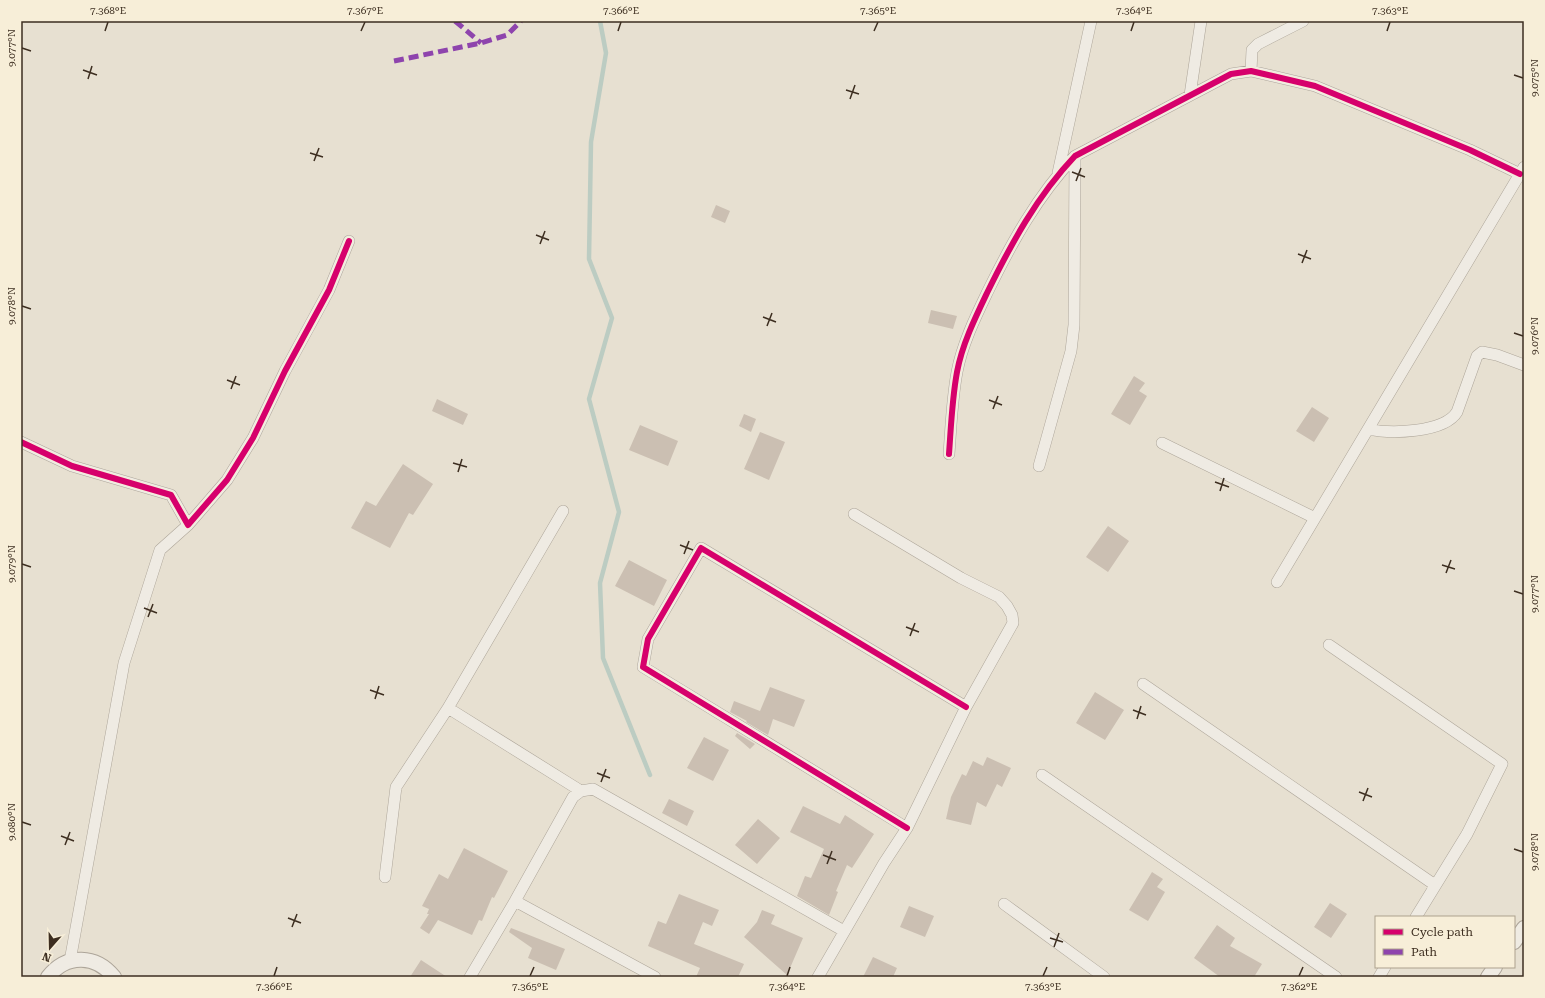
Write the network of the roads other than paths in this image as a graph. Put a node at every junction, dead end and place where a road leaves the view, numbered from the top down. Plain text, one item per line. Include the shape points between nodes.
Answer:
1 (1091, 21) edge
2 (1201, 21) edge
3 (1303, 21) edge
4 (1251, 72) junction
5 (1190, 95) junction
6 (1075, 156) junction
7 (1522, 170) edge
8 (1058, 174) junction
9 (349, 241) dead end
10 (1524, 365) edge
11 (1368, 429) junction
12 (21, 442) edge
13 (1162, 443) dead end
14 (949, 454) dead end
15 (1039, 466) dead end
16 (563, 512) dead end
17 (854, 514) dead end
18 (1315, 518) junction
19 (188, 525) junction
20 (1277, 582) dead end
21 (1329, 645) dead end
22 (1143, 684) dead end
23 (966, 707) junction
24 (448, 708) junction
25 (1042, 775) dead end
26 (581, 791) junction
27 (907, 828) junction
28 (385, 877) dead end
29 (1435, 885) junction
30 (515, 901) junction
31 (1004, 904) dead end
32 (1417, 916) edge
33 (1524, 928) edge
34 (844, 931) junction
35 (1515, 941) edge
36 (70, 961) junction
37 (1384, 968) edge
38 (1494, 968) edge
39 (48, 977) edge
40 (114, 977) edge
41 (470, 977) edge
42 (654, 977) edge
43 (818, 977) edge
44 (1104, 977) edge
45 (1336, 977) edge
46 (1379, 977) edge
47 (1488, 977) edge

1 - 8 street
2 - 5 street
3 - 4 street via 1258,44 1252,50
4 - 5 street via 1231,74
4 - 7 street via 1315,86
5 - 6 street
6 - 8 street
6 - 15 street via 1074,325 1070,351
7 - 11 street
8 - 14 street via 1037,202 1007,253 963,351 952,407
9 - 19 street via 329,290 252,438 227,480
10 - 11 street via 1482,352 1477,356 1453,418 1444,423 1402,432
11 - 18 street
12 - 19 street via 72,466 171,495
13 - 18 street
16 - 24 street
17 - 23 street via 961,578 999,597 1007,606 1013,624
18 - 20 street
19 - 36 street via 160,550 124,663
21 - 29 street via 1502,764 1467,834
22 - 29 street
23 - 27 street
23 - 27 street via 701,548 648,639 644,667
24 - 26 street
24 - 28 street via 396,787
25 - 45 street
26 - 30 street via 573,797
26 - 34 street via 593,789
27 - 34 street
29 - 32 street
30 - 41 street
30 - 42 street
31 - 44 street
33 - 35 street
34 - 43 street
36 - 39 street via 58,967
36 - 40 street via 96,962 108,969
37 - 46 street
38 - 47 street

